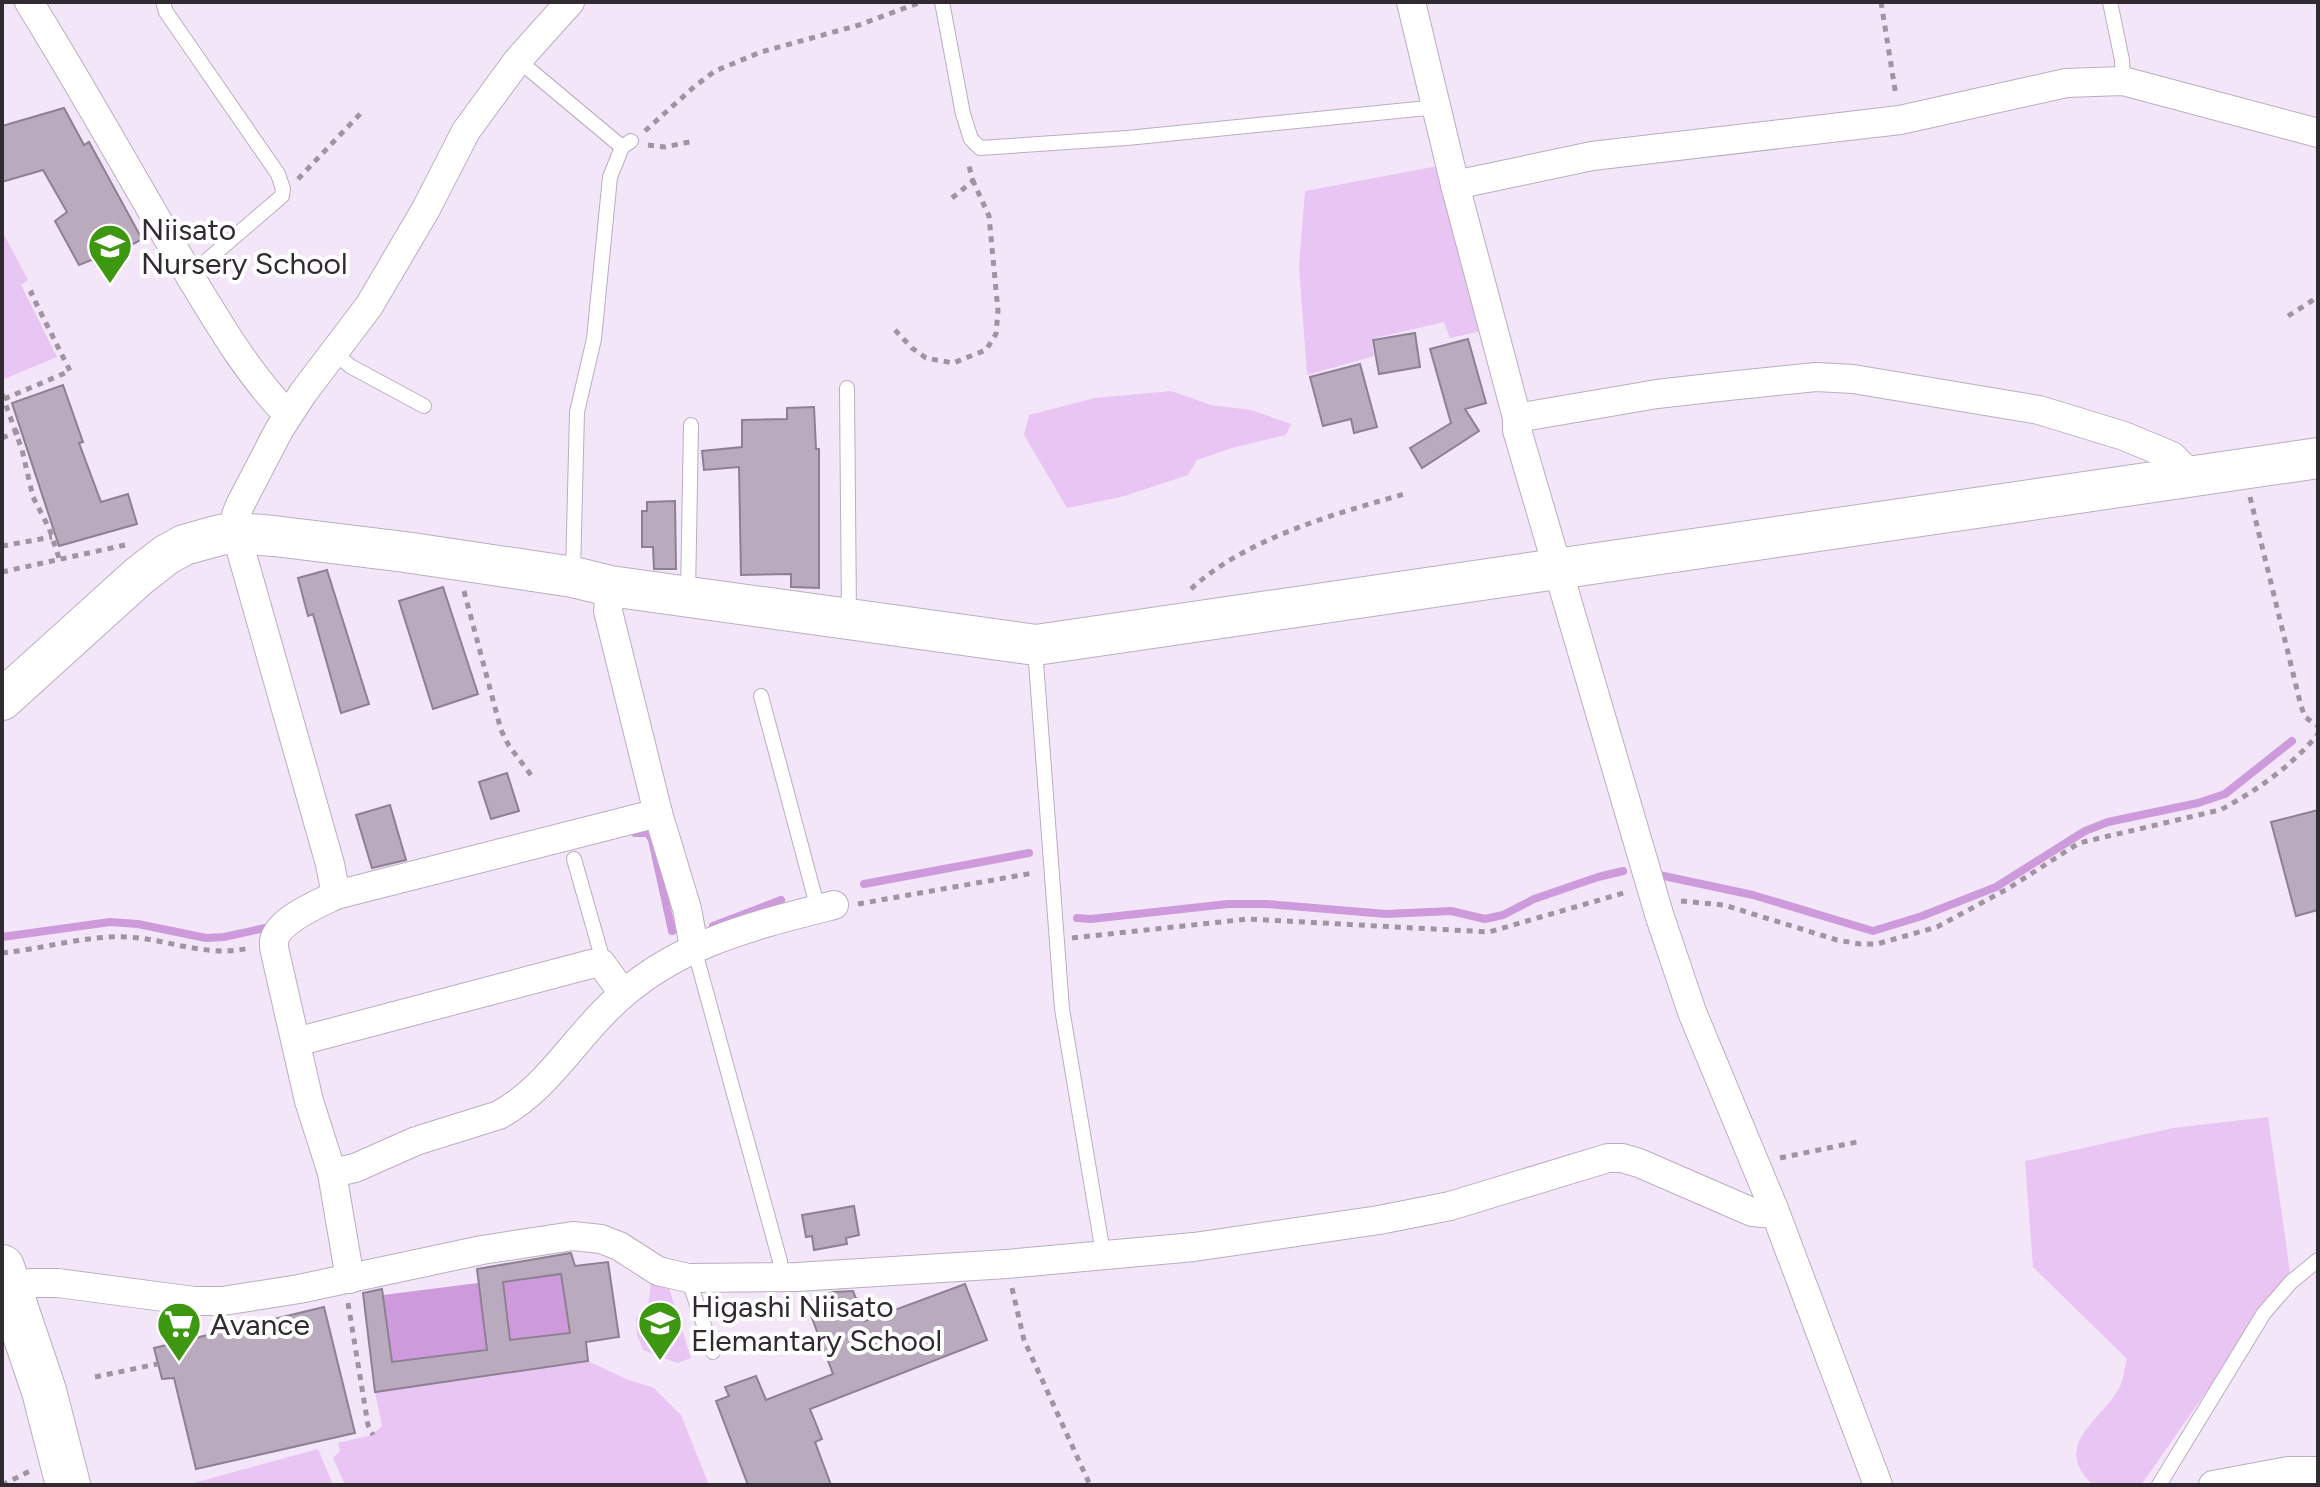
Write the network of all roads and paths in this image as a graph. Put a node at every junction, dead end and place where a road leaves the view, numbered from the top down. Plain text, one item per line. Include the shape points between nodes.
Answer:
1 (29, 2) edge
2 (163, 2) edge
3 (570, 2) edge
4 (921, 2) edge
5 (942, 2) edge
6 (1411, 2) edge
7 (1881, 2) edge
8 (2110, 2) edge
9 (518, 60) junction
10 (2123, 81) junction
11 (1437, 107) junction
12 (361, 113) dead end
13 (1900, 120) junction
14 (2318, 133) edge
15 (694, 141) dead end
16 (626, 144) junction
17 (980, 148) junction
18 (973, 181) junction
19 (1455, 185) junction
20 (282, 196) junction
21 (952, 198) dead end
22 (190, 275) junction
23 (39, 290) dead end
24 (2318, 297) edge
25 (2288, 316) dead end
26 (895, 330) dead end
27 (334, 352) junction
28 (847, 388) dead end
29 (3, 396) edge
30 (424, 406) dead end
31 (288, 415) junction
32 (1517, 418) junction
33 (691, 425) dead end
34 (19, 431) junction
35 (2, 438) edge
36 (2318, 458) edge
37 (2243, 470) junction
38 (2194, 478) junction
39 (1408, 493) dead end
40 (236, 533) junction
41 (52, 537) junction
42 (2, 546) edge
43 (166, 555) junction
44 (60, 561) junction
45 (1557, 569) junction
46 (2, 572) edge
47 (591, 582) junction
48 (464, 589) dead end
49 (688, 596) junction
50 (849, 619) junction
51 (1166, 626) junction
52 (1036, 645) junction
53 (761, 696) dead end
54 (2, 700) edge
55 (2318, 726) edge
56 (2318, 734) edge
57 (534, 779) dead end
58 (658, 813) junction
59 (574, 859) dead end
60 (1050, 871) junction
61 (336, 895) junction
62 (1602, 899) dead end
63 (1702, 901) dead end
64 (837, 906) junction
65 (1056, 939) junction
66 (273, 943) junction
67 (694, 947) junction
68 (2, 953) edge
69 (601, 963) junction
70 (623, 993) junction
71 (296, 1042) junction
72 (1857, 1142) dead end
73 (1753, 1164) junction
74 (332, 1173) junction
75 (1774, 1209) junction
76 (1103, 1253) junction
77 (2318, 1260) edge
78 (1007, 1264) junction
79 (781, 1275) junction
80 (6, 1278) edge
81 (688, 1278) junction
82 (350, 1279) junction
83 (349, 1312) dead end
84 (713, 1352) dead end
85 (157, 1364) dead end
86 (95, 1377) dead end
87 (373, 1435) dead end
88 (2318, 1471) edge
89 (68, 1485) edge
90 (1090, 1485) edge
91 (1878, 1485) edge
92 (2159, 1485) edge
93 (2213, 1485) edge

1 - 22 street
2 - 20 lane via 278,174
3 - 9 street
4 - 16 path via 715,71
5 - 17 lane via 963,114 971,139
6 - 11 street
7 - 13 path
8 - 10 lane
9 - 16 lane
9 - 27 street via 466,131 369,306
10 - 13 street via 2066,83
10 - 14 street
11 - 17 lane
11 - 19 street
12 - 20 path
13 - 19 street via 1592,156
15 - 16 path via 665,147
16 - 47 lane via 610,177 594,339 577,412
17 - 18 path via 969,166
18 - 21 path
18 - 26 path via 989,216 996,334 986,350 953,363 926,358
19 - 32 street
20 - 22 lane
22 - 31 street via 267,394
23 - 29 path via 31,293 70,371
24 - 25 path
27 - 30 lane
27 - 31 street
28 - 50 lane
29 - 34 path
31 - 40 street via 240,505
32 - 38 street via 1657,394 1816,377 1853,379 2039,410 2172,456
32 - 45 street
33 - 49 lane
34 - 35 path
34 - 41 path via 33,497
36 - 37 street
37 - 38 street
37 - 55 path via 2301,706 2305,717
38 - 45 street
39 - 51 path via 1259,544 1199,581 1172,606
40 - 43 street via 203,538
40 - 47 street via 405,552
40 - 61 street
41 - 42 path
41 - 44 path
43 - 44 path via 155,544 130,544
43 - 54 street
44 - 46 path
45 - 51 street
45 - 73 street via 1659,914
47 - 49 street
47 - 58 street via 608,611
48 - 57 path via 501,730
49 - 50 street
50 - 52 street
51 - 52 street
52 - 60 lane
53 - 64 lane
56 - 63 path via 2287,764 2220,810 2079,843 1937,927 1899,939 1860,944 1837,940
58 - 61 street
58 - 67 street
59 - 69 lane
60 - 64 path
60 - 65 lane
61 - 66 street via 294,917
62 - 65 path via 1489,932 1248,919
64 - 67 street
65 - 76 lane via 1062,1009
66 - 68 path via 219,952 109,937
66 - 71 street
67 - 70 street
67 - 79 lane
69 - 70 street
69 - 71 street
70 - 74 street via 537,1087 509,1109
71 - 74 street
72 - 73 path
73 - 75 street
74 - 82 street
75 - 76 street via 1752,1212 1639,1163 1608,1158 1408,1215 1194,1247
75 - 91 street
76 - 78 street
77 - 92 lane via 2264,1313
78 - 79 street
78 - 90 path via 1024,1340
79 - 81 street
80 - 82 street via 208,1301
80 - 89 main road
81 - 82 street via 658,1271 619,1246 586,1236 482,1250
81 - 84 lane
83 - 87 path
85 - 86 path
88 - 93 street

